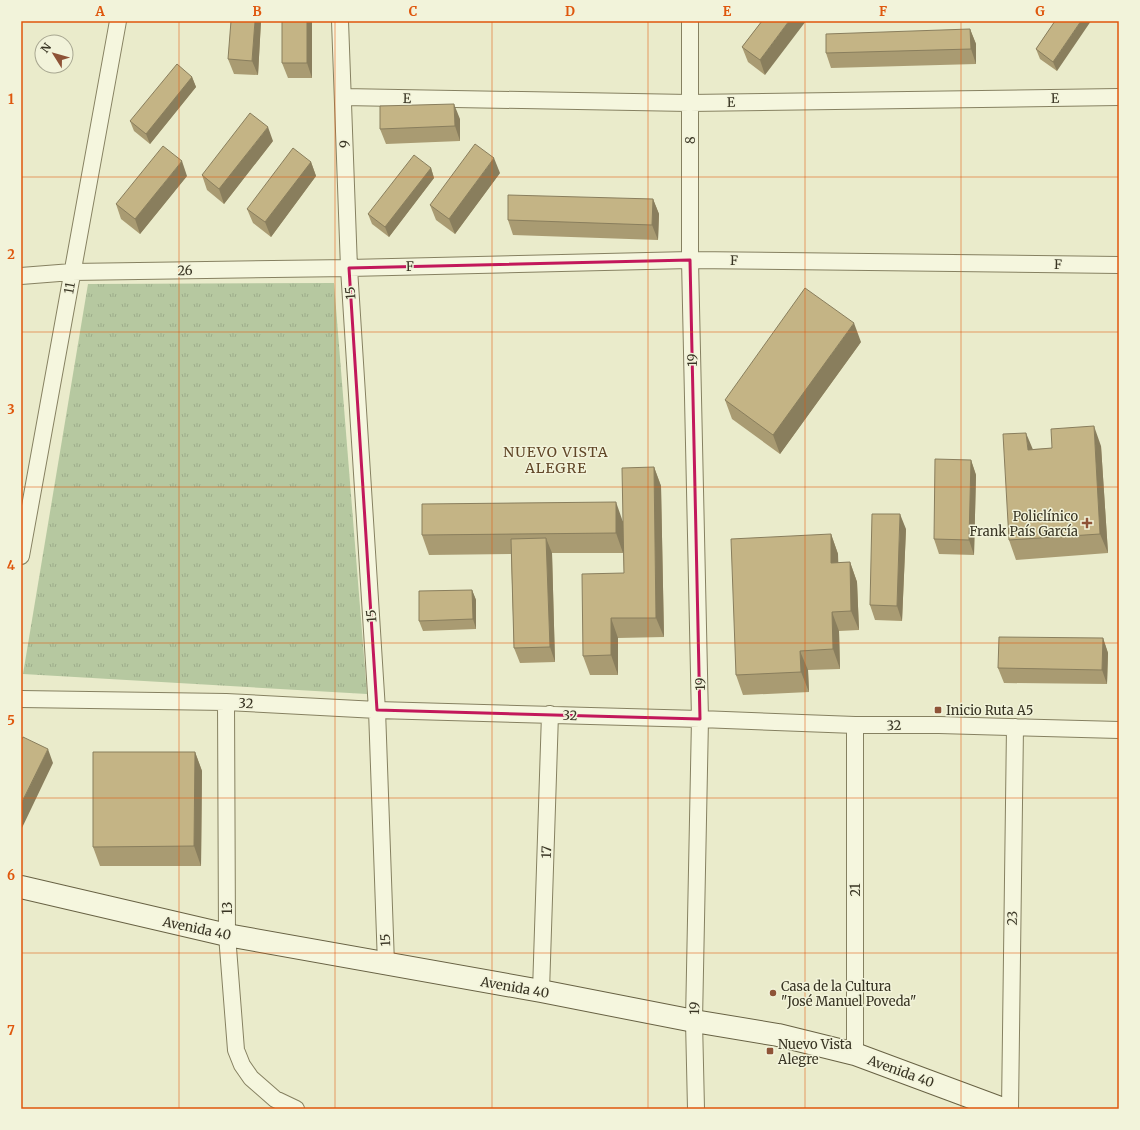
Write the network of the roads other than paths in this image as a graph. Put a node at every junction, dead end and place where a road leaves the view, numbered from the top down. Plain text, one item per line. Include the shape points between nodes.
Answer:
1 (118, 21) edge
2 (340, 21) edge
3 (690, 21) edge
4 (343, 97) junction
5 (1119, 97) edge
6 (690, 102) junction
7 (690, 260) junction
8 (1119, 265) edge
9 (349, 268) junction
10 (72, 272) junction
11 (21, 276) edge
12 (21, 556) edge
13 (21, 699) edge
14 (226, 702) junction
15 (377, 710) junction
16 (550, 714) junction
17 (700, 719) junction
18 (855, 725) junction
19 (1015, 727) junction
20 (1119, 730) edge
21 (21, 887) edge
22 (227, 935) junction
23 (386, 964) junction
24 (541, 991) junction
25 (694, 1021) junction
26 (855, 1054) junction
27 (296, 1109) edge
28 (696, 1109) edge
29 (1003, 1109) edge
30 (1010, 1109) edge

1 - 10 street, 11
2 - 4 street, 9
3 - 6 street, 8
4 - 6 street, E
4 - 9 street, 9
5 - 6 street, E
6 - 7 street, 8
7 - 8 street, F
7 - 9 street, F
7 - 17 street, 19
9 - 10 street, 26
9 - 15 street, 15
10 - 11 street, 26
10 - 12 street, 11
13 - 14 street, 32
14 - 15 street, 32
14 - 22 street, 13
15 - 16 street, 32
15 - 23 street, 15
16 - 17 street, 32
16 - 24 street, 17
17 - 18 street, 32
17 - 25 street, 19
18 - 19 street, 32
18 - 26 street, 21
19 - 20 street, 32
19 - 30 street, 23
21 - 22 main road, Avenida 40
22 - 23 main road, Avenida 40
22 - 27 street, 13 via 236,1050 251,1078 275,1099
23 - 24 main road, Avenida 40
24 - 25 main road, Avenida 40
25 - 26 main road, Avenida 40 via 778,1035
25 - 28 street, 19
26 - 29 main road, Avenida 40

